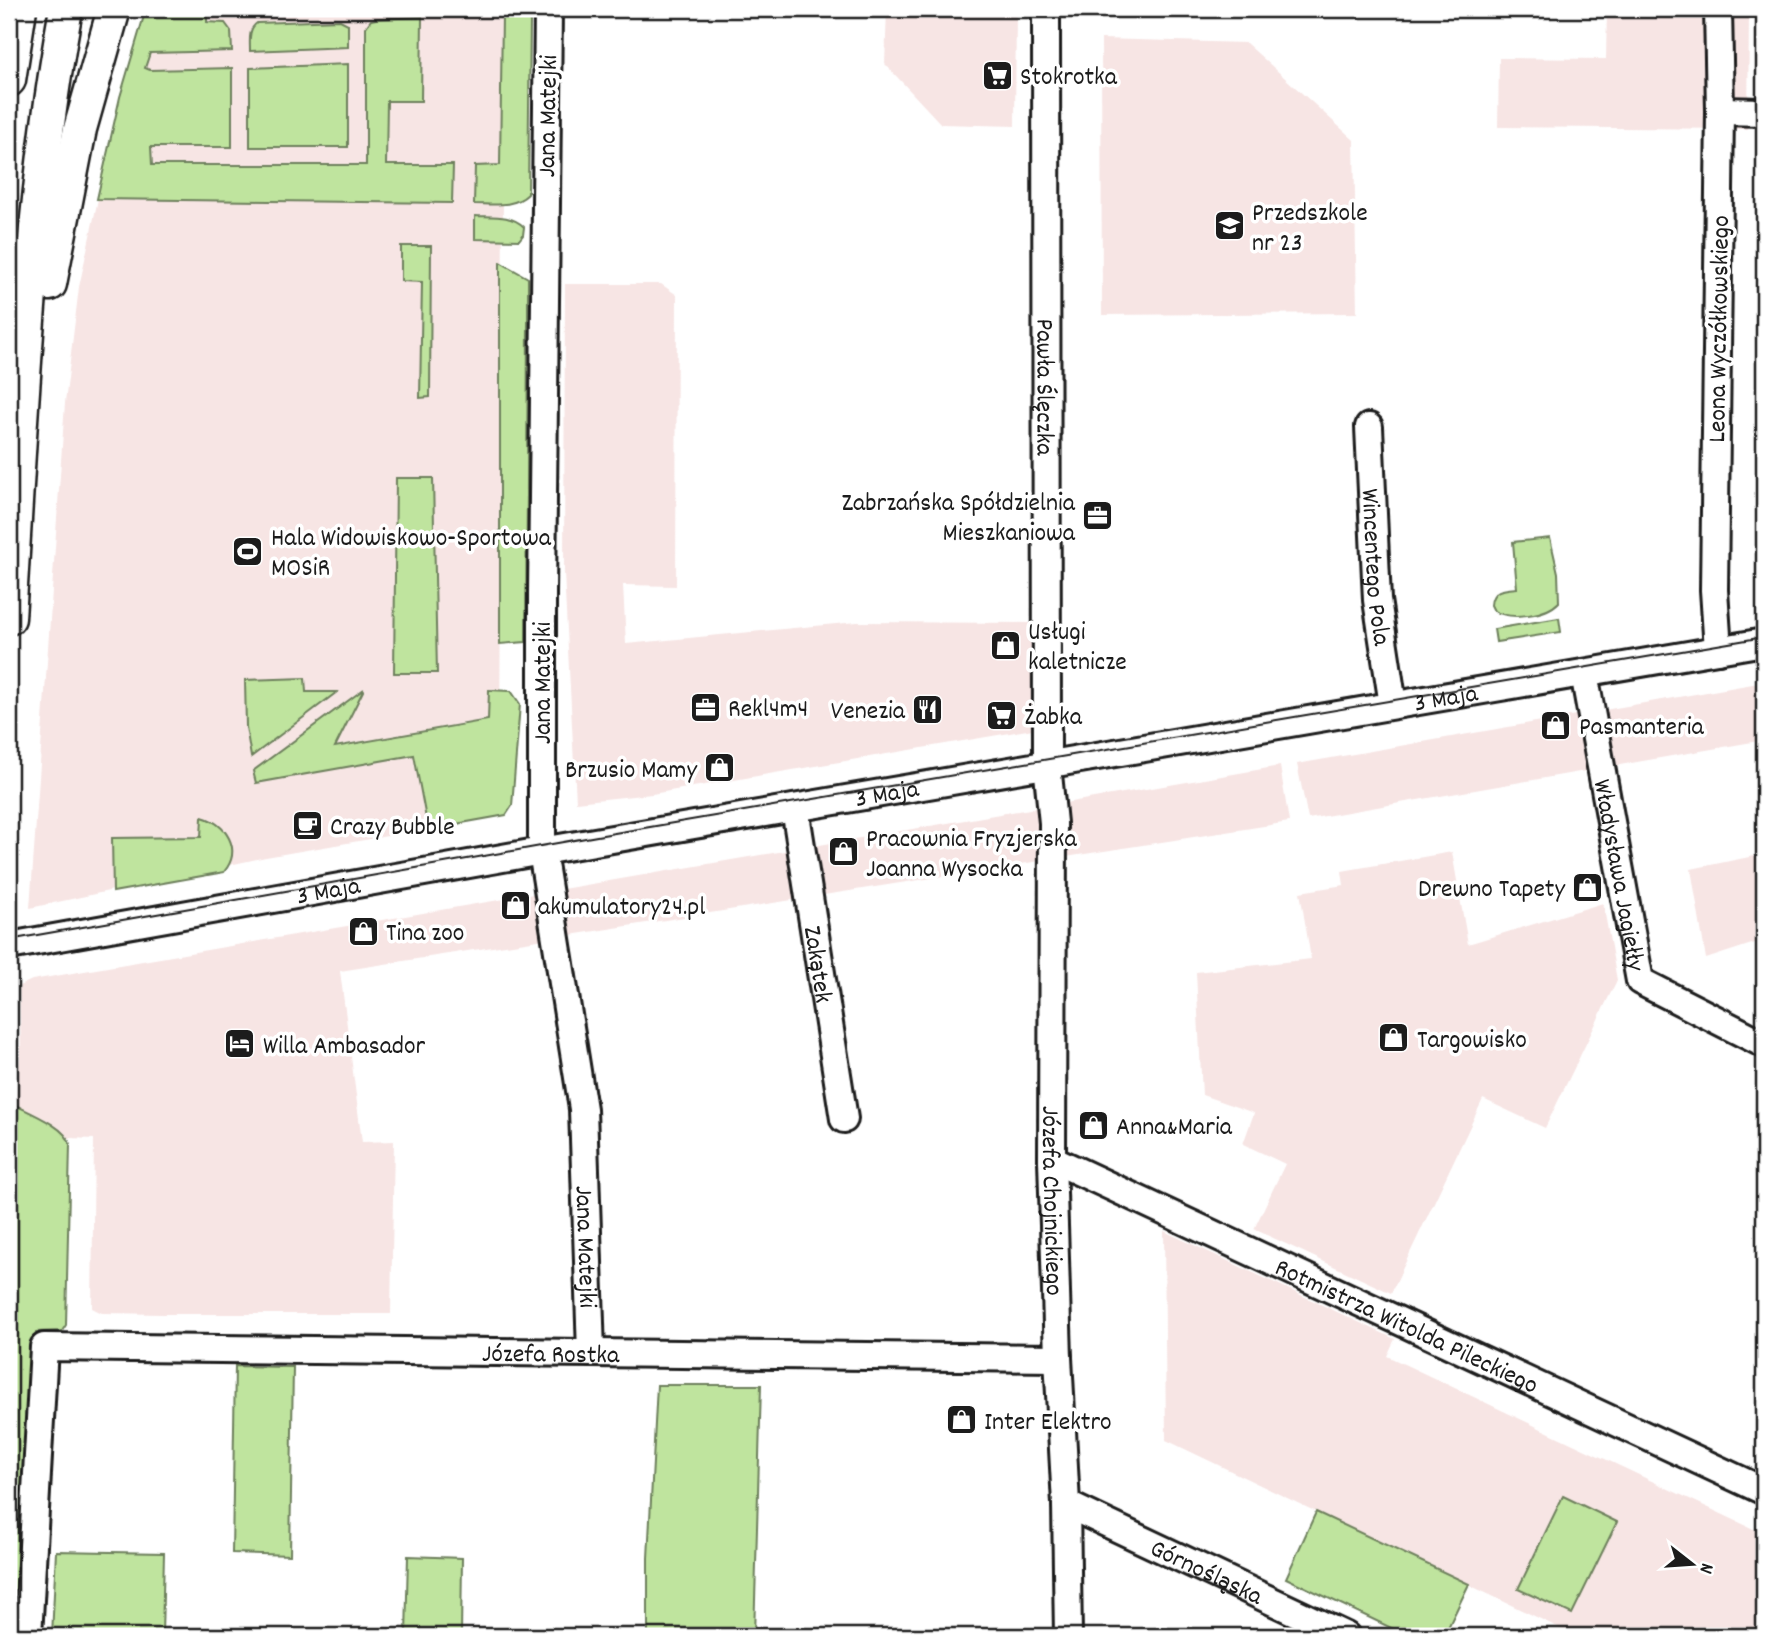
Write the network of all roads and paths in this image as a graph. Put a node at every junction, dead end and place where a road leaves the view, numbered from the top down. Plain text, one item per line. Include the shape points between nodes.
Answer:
1 (20, 9) edge
2 (66, 9) edge
3 (114, 9) edge
4 (548, 9) edge
5 (1046, 9) edge
6 (1718, 9) edge
7 (9, 80) edge
8 (1720, 111) junction
9 (1764, 112) edge
10 (1369, 427) dead end
11 (19, 451) junction
12 (9, 618) edge
13 (1764, 642) edge
14 (1718, 650) junction
15 (1584, 673) junction
16 (1393, 705) junction
17 (1047, 764) junction
18 (795, 808) junction
19 (542, 851) junction
20 (9, 947) edge
21 (1764, 1044) edge
22 (844, 1119) dead end
23 (1052, 1159) junction
24 (591, 1353) junction
25 (1058, 1358) junction
26 (1764, 1491) edge
27 (1066, 1504) junction
28 (27, 1636) edge
29 (1068, 1636) edge
30 (1346, 1636) edge

1 - 7 main road
2 - 11 main road via 40,184
3 - 11 main road via 80,129
4 - 19 street, Jana Matejki
5 - 17 street, Pawła Ślęczka
6 - 8 street, Leona Wyczółkowskiego
8 - 9 street
8 - 14 street, Leona Wyczółkowskiego via 1714,590
10 - 16 street, Wincentego Pola via 1377,600
11 - 12 main road
13 - 14 street, 3 Maja
14 - 15 street, 3 Maja
15 - 16 street, 3 Maja
15 - 21 street, Władysława Jagiełły via 1640,981
16 - 17 street, 3 Maja
17 - 18 street, 3 Maja
17 - 23 street, Józefa Chojnickiego via 1053,823
18 - 19 street, 3 Maja
18 - 22 street, Zakątek
19 - 20 street, 3 Maja
19 - 24 street, Jana Matejki via 583,1109
23 - 25 street, Józefa Chojnickiego
23 - 26 street, Rotmistrza Witolda Pileckiego
24 - 25 street, Józefa Rostka
24 - 28 street, Józefa Rostka via 44,1347
25 - 27 street, Józefa Chojnickiego
27 - 29 street, Józefa Chojnickiego
27 - 30 street, Górnośląska

